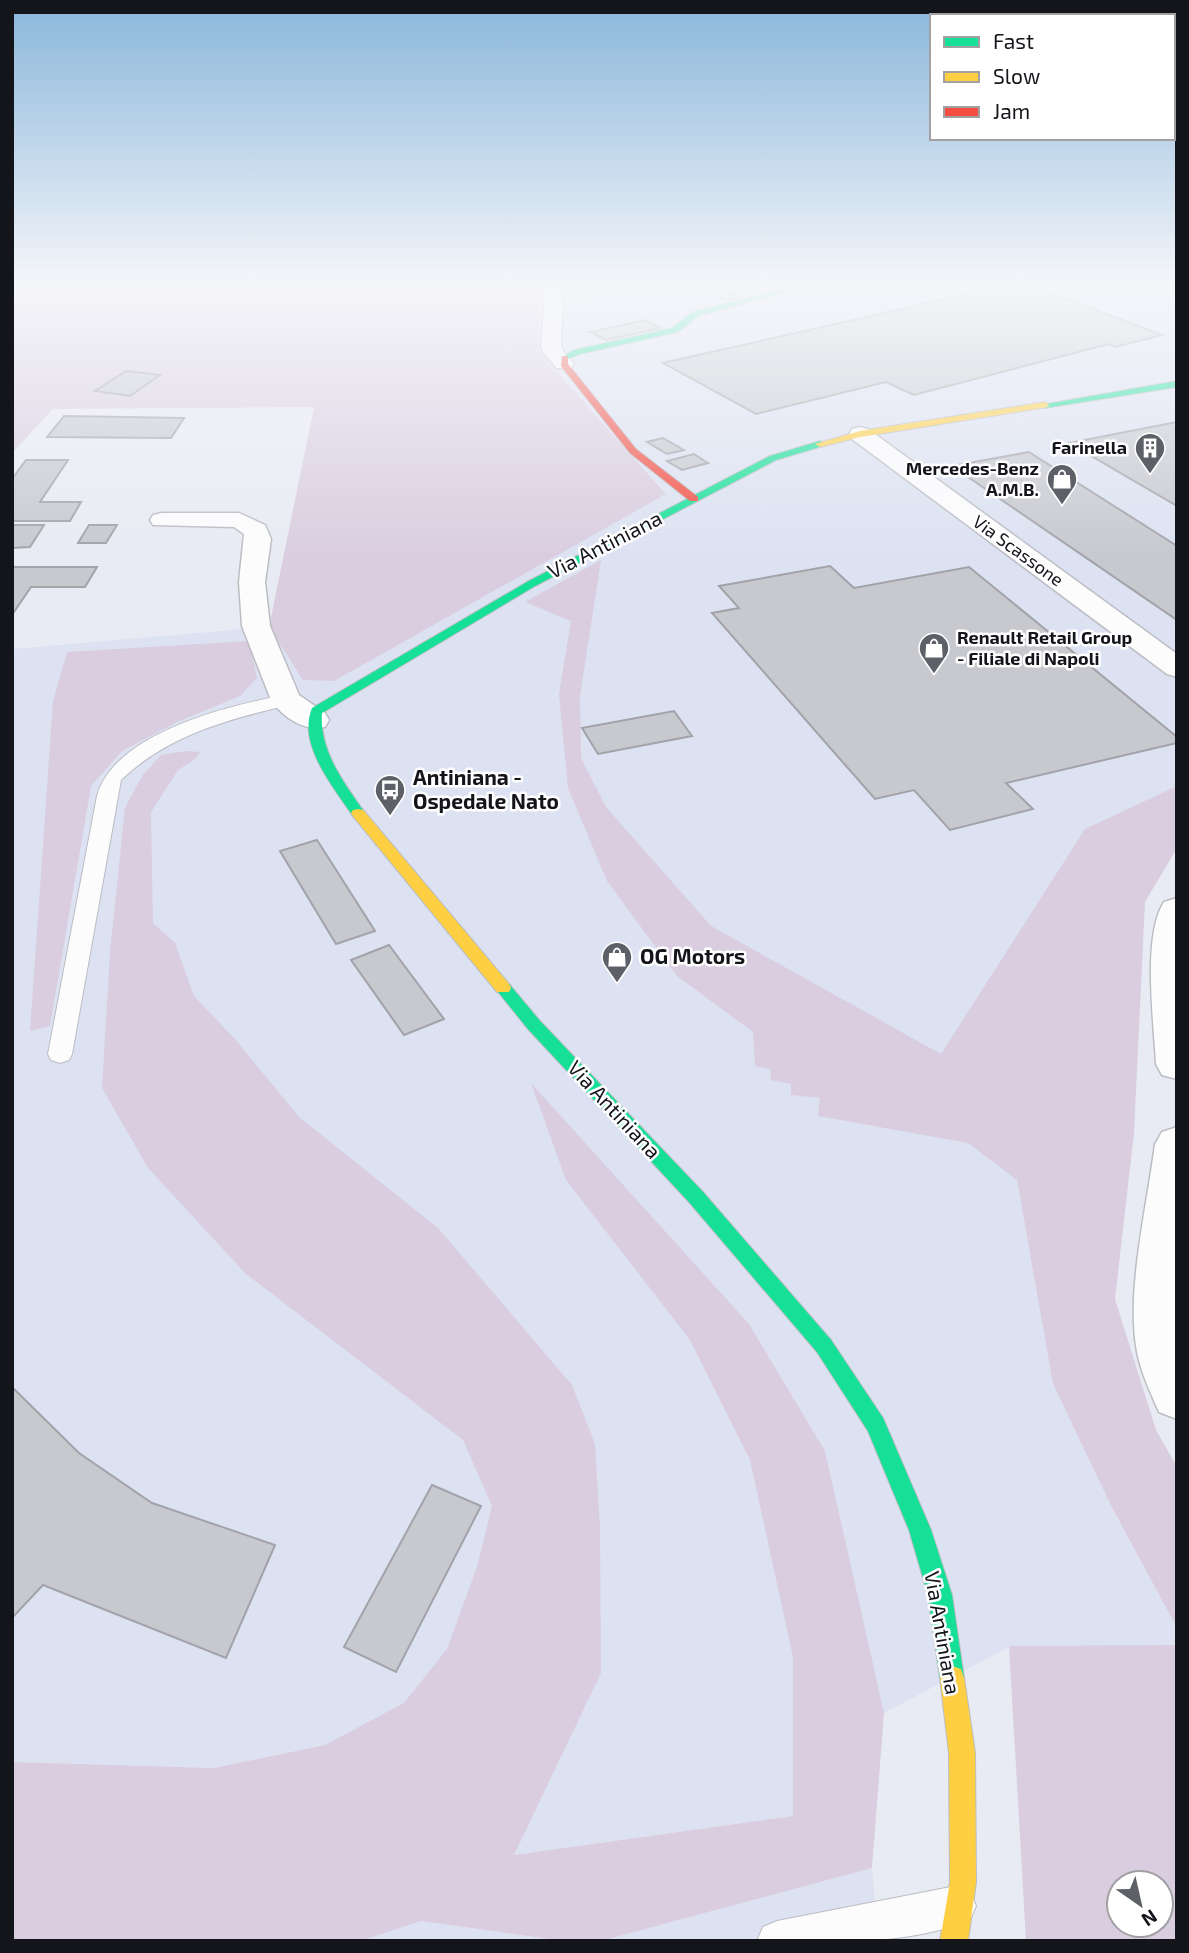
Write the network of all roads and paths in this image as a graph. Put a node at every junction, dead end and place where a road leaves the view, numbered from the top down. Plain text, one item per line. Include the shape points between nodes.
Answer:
1 (572, 374) edge
2 (1177, 384) edge
3 (860, 434) junction
4 (694, 499) junction
5 (162, 520) dead end
6 (1177, 668) edge
7 (286, 700) junction
8 (314, 720) junction
9 (1177, 910) edge
10 (60, 1054) dead end
11 (1177, 1064) edge
12 (1177, 1144) edge
13 (1177, 1396) edge
14 (956, 1923) edge
15 (777, 1941) edge

1 - 4 street, Via Antiniana via 633,451
2 - 3 street, Via Antiniana
3 - 4 street, Via Antiniana via 773,458
3 - 6 street, Via Scassone
4 - 8 street, Via Antiniana via 510,596 325,704 316,710
5 - 7 street via 239,520 256,530 252,582 257,626
7 - 8 street
7 - 10 lane via 260,704 178,734 149,749 113,778
8 - 14 street, Via Antiniana via 327,767 365,822 534,1025 696,1197 824,1346 876,1425 920,1530 940,1595 962,1754 963,1882
9 - 11 street via 1171,976
12 - 13 street via 1157,1305 1161,1349
14 - 15 lane

